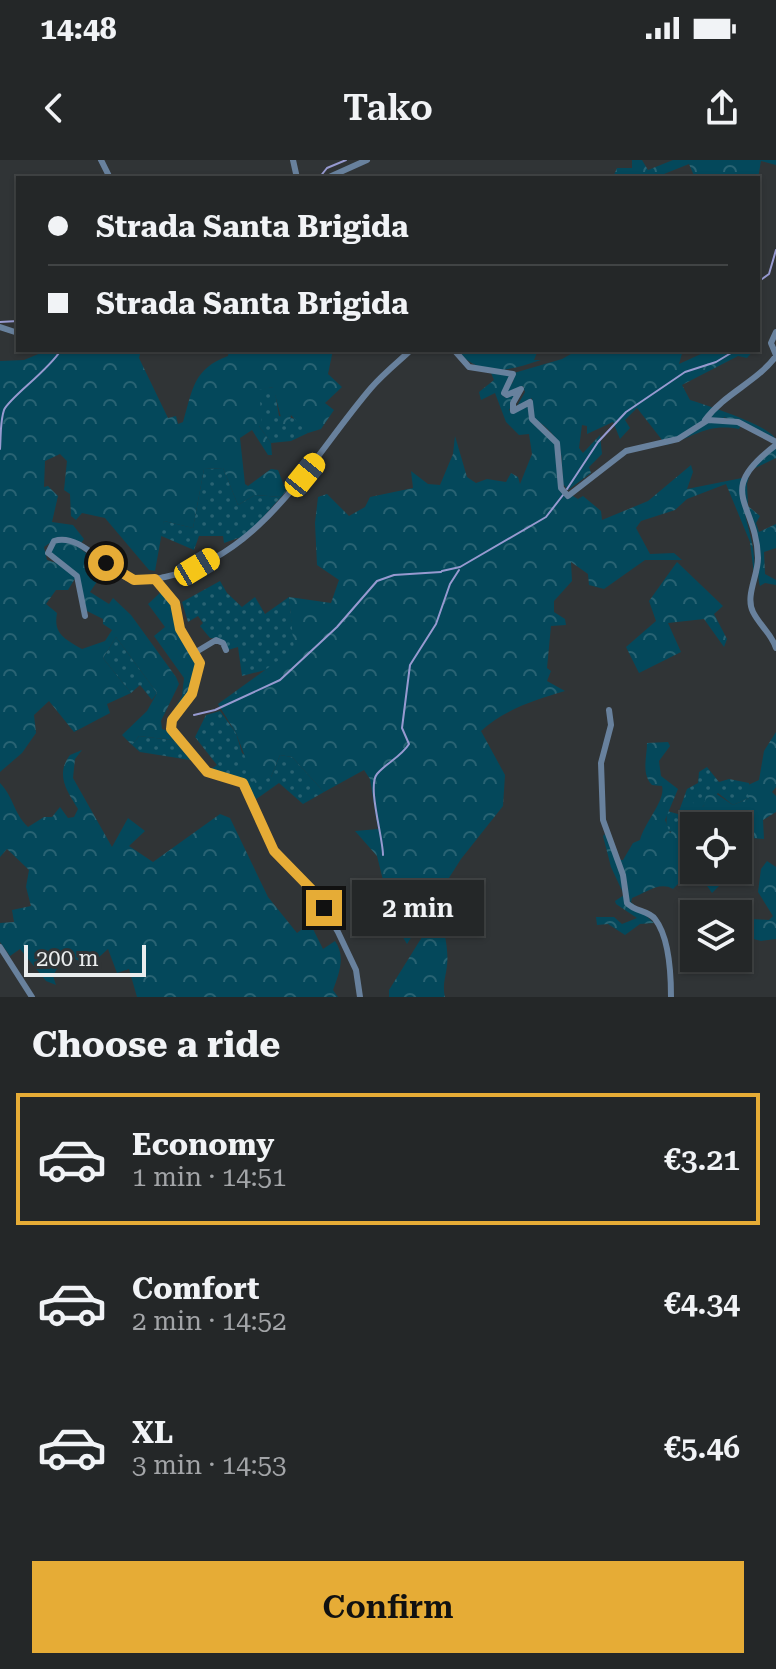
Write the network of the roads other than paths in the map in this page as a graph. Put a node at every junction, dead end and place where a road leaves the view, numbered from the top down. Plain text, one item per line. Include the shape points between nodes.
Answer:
1 (367, 160) edge
2 (331, 176) edge
3 (776, 332) edge
4 (409, 352) edge
5 (456, 352) edge
6 (776, 355) edge
7 (704, 422) junction
8 (776, 443) edge
9 (164, 577) junction
10 (155, 579) junction
11 (169, 596) junction
12 (85, 616) dead end
13 (776, 648) edge
14 (226, 650) dead end
15 (196, 652) junction
16 (609, 710) dead end
17 (0, 947) edge
18 (32, 997) edge
19 (360, 997) edge
20 (671, 997) edge

1 - 2 street
3 - 6 street via 771,343
4 - 9 street via 374,384 305,475 249,537 197,567
5 - 7 street via 469,367 513,374 504,393 521,389 513,411 530,402 532,419 557,443 564,492 575,492 626,451 678,439
6 - 7 street
7 - 8 street via 728,419
8 - 13 street via 749,468 742,491 758,558 752,611
9 - 10 street
9 - 11 street
10 - 11 street
10 - 12 street via 128,578 74,543 57,540 48,553 77,576
11 - 15 street via 183,635
14 - 15 street via 216,640
15 - 19 street via 197,680 171,729 207,772 247,788 270,844 316,894 342,938 356,970
16 - 20 street via 611,725 601,763 604,827 623,875 627,903 658,924
17 - 18 street

